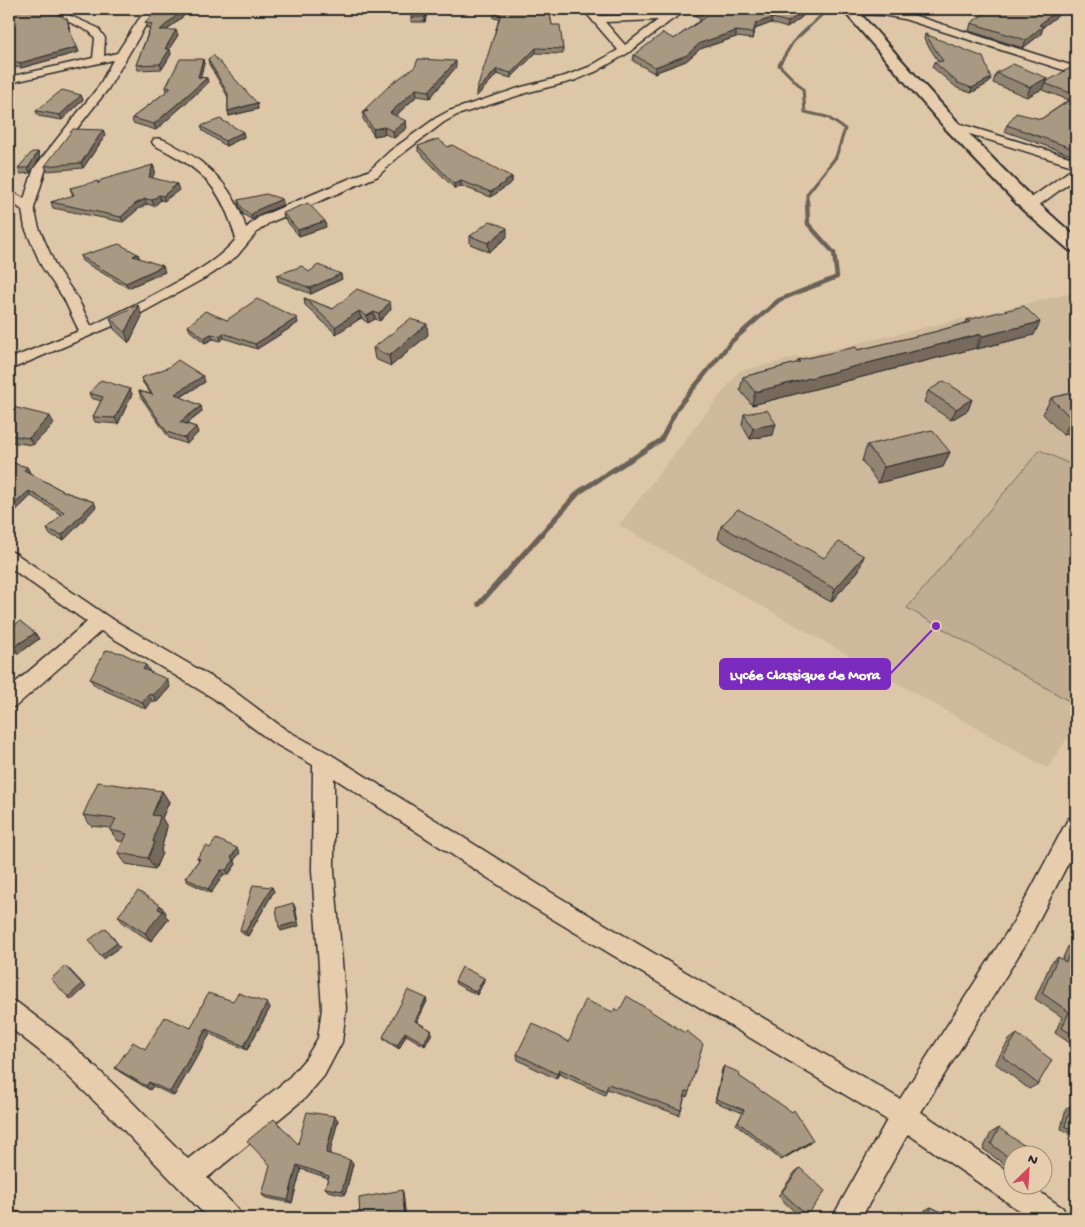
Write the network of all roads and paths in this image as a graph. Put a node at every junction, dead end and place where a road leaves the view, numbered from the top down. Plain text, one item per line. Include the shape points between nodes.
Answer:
1 (47, 9) edge
2 (156, 9) edge
3 (589, 9) edge
4 (685, 9) edge
5 (850, 10) edge
6 (669, 17) junction
7 (597, 19) junction
8 (624, 51) junction
9 (121, 55) junction
10 (98, 59) junction
11 (1076, 71) edge
12 (9, 80) edge
13 (951, 125) junction
14 (158, 142) dead end
15 (1076, 162) edge
16 (1076, 172) edge
17 (9, 194) edge
18 (1029, 206) junction
19 (28, 208) junction
20 (243, 240) junction
21 (1076, 246) edge
22 (87, 333) junction
23 (9, 366) edge
24 (9, 558) edge
25 (100, 621) junction
26 (9, 700) edge
27 (323, 760) junction
28 (1076, 828) edge
29 (9, 1012) edge
30 (904, 1116) junction
31 (187, 1177) junction
32 (227, 1218) edge
33 (846, 1218) edge
34 (1052, 1218) edge

1 - 10 street via 94,30 100,38
2 - 9 street
3 - 7 street
4 - 6 street
5 - 11 street via 906,16
5 - 13 highway
6 - 7 street
6 - 8 street
7 - 8 street
8 - 20 street via 569,79 526,89 446,117 394,154 374,173 276,214 252,228
9 - 10 street
9 - 19 street via 104,87 40,168
10 - 12 street
13 - 15 street
13 - 18 highway
14 - 20 street via 179,152 214,177 238,218
16 - 18 street
17 - 19 street
18 - 21 highway
19 - 22 street via 32,228 49,267 71,299
20 - 22 street via 232,253 207,271
22 - 23 street
24 - 25 street
25 - 26 street
25 - 27 street via 203,682 279,736
27 - 30 street via 539,898
27 - 31 street via 323,872 334,1008 330,1042 296,1089
28 - 30 street via 1022,929
29 - 31 street via 64,1056
30 - 33 street
30 - 34 street
31 - 32 street

